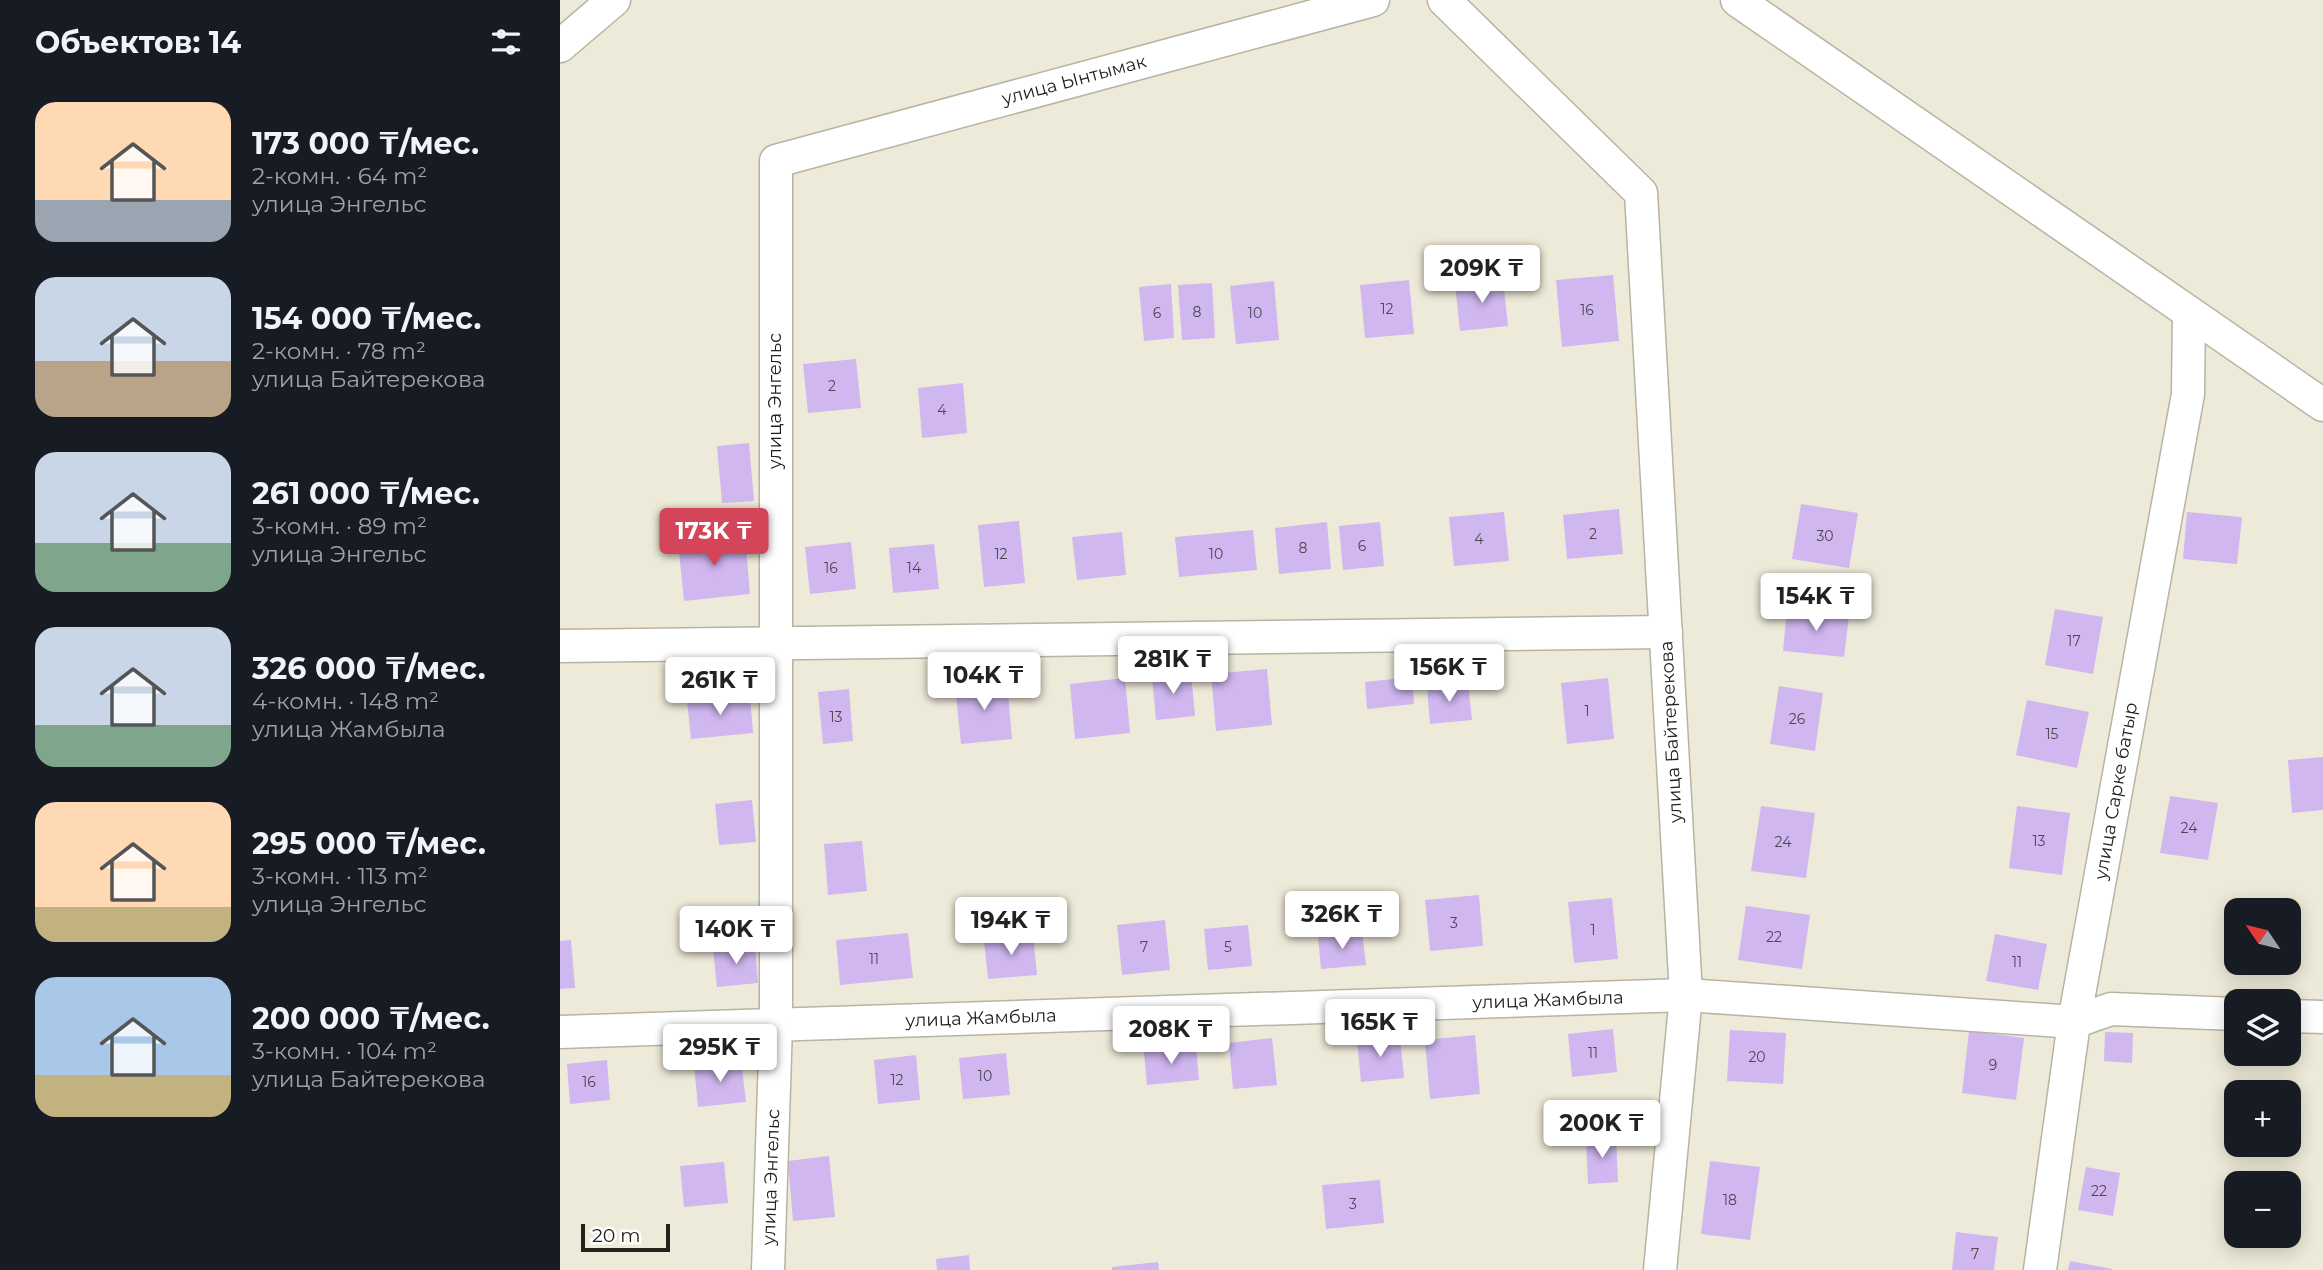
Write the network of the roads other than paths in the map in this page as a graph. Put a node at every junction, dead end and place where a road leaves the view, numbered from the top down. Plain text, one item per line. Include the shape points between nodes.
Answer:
1 (614, 0) edge
2 (1373, 0) edge
3 (1444, 0) edge
4 (1737, 0) edge
5 (560, 46) edge
6 (776, 161) joint
7 (2189, 313) junction
8 (2323, 405) edge
9 (1666, 632) junction
10 (775, 643) junction
11 (560, 646) edge
12 (1686, 995) junction
13 (2224, 1014) edge
14 (2301, 1016) edge
15 (2323, 1017) edge
16 (2074, 1022) junction
17 (776, 1025) junction
18 (560, 1032) edge
19 (768, 1270) edge
20 (1660, 1270) edge
21 (2040, 1270) edge

1 - 5 street
2 - 6 street, улица Ынтымак
3 - 9 street, улица Байтерекова via 1641,192
4 - 7 street
6 - 10 street, улица Энгельс
7 - 8 street
7 - 16 street, улица Сарке батыр via 2188,394
9 - 10 street
9 - 12 street, улица Байтерекова
10 - 11 street
10 - 17 street, улица Энгельс
12 - 16 street, улица Жамбыла
12 - 17 street, улица Жамбыла
12 - 20 street, улица Байтерекова
13 - 16 street via 2111,1009
14 - 15 street
16 - 21 street, улица Сарке батыр
17 - 18 street, улица Жамбыла
17 - 19 street, улица Энгельс

